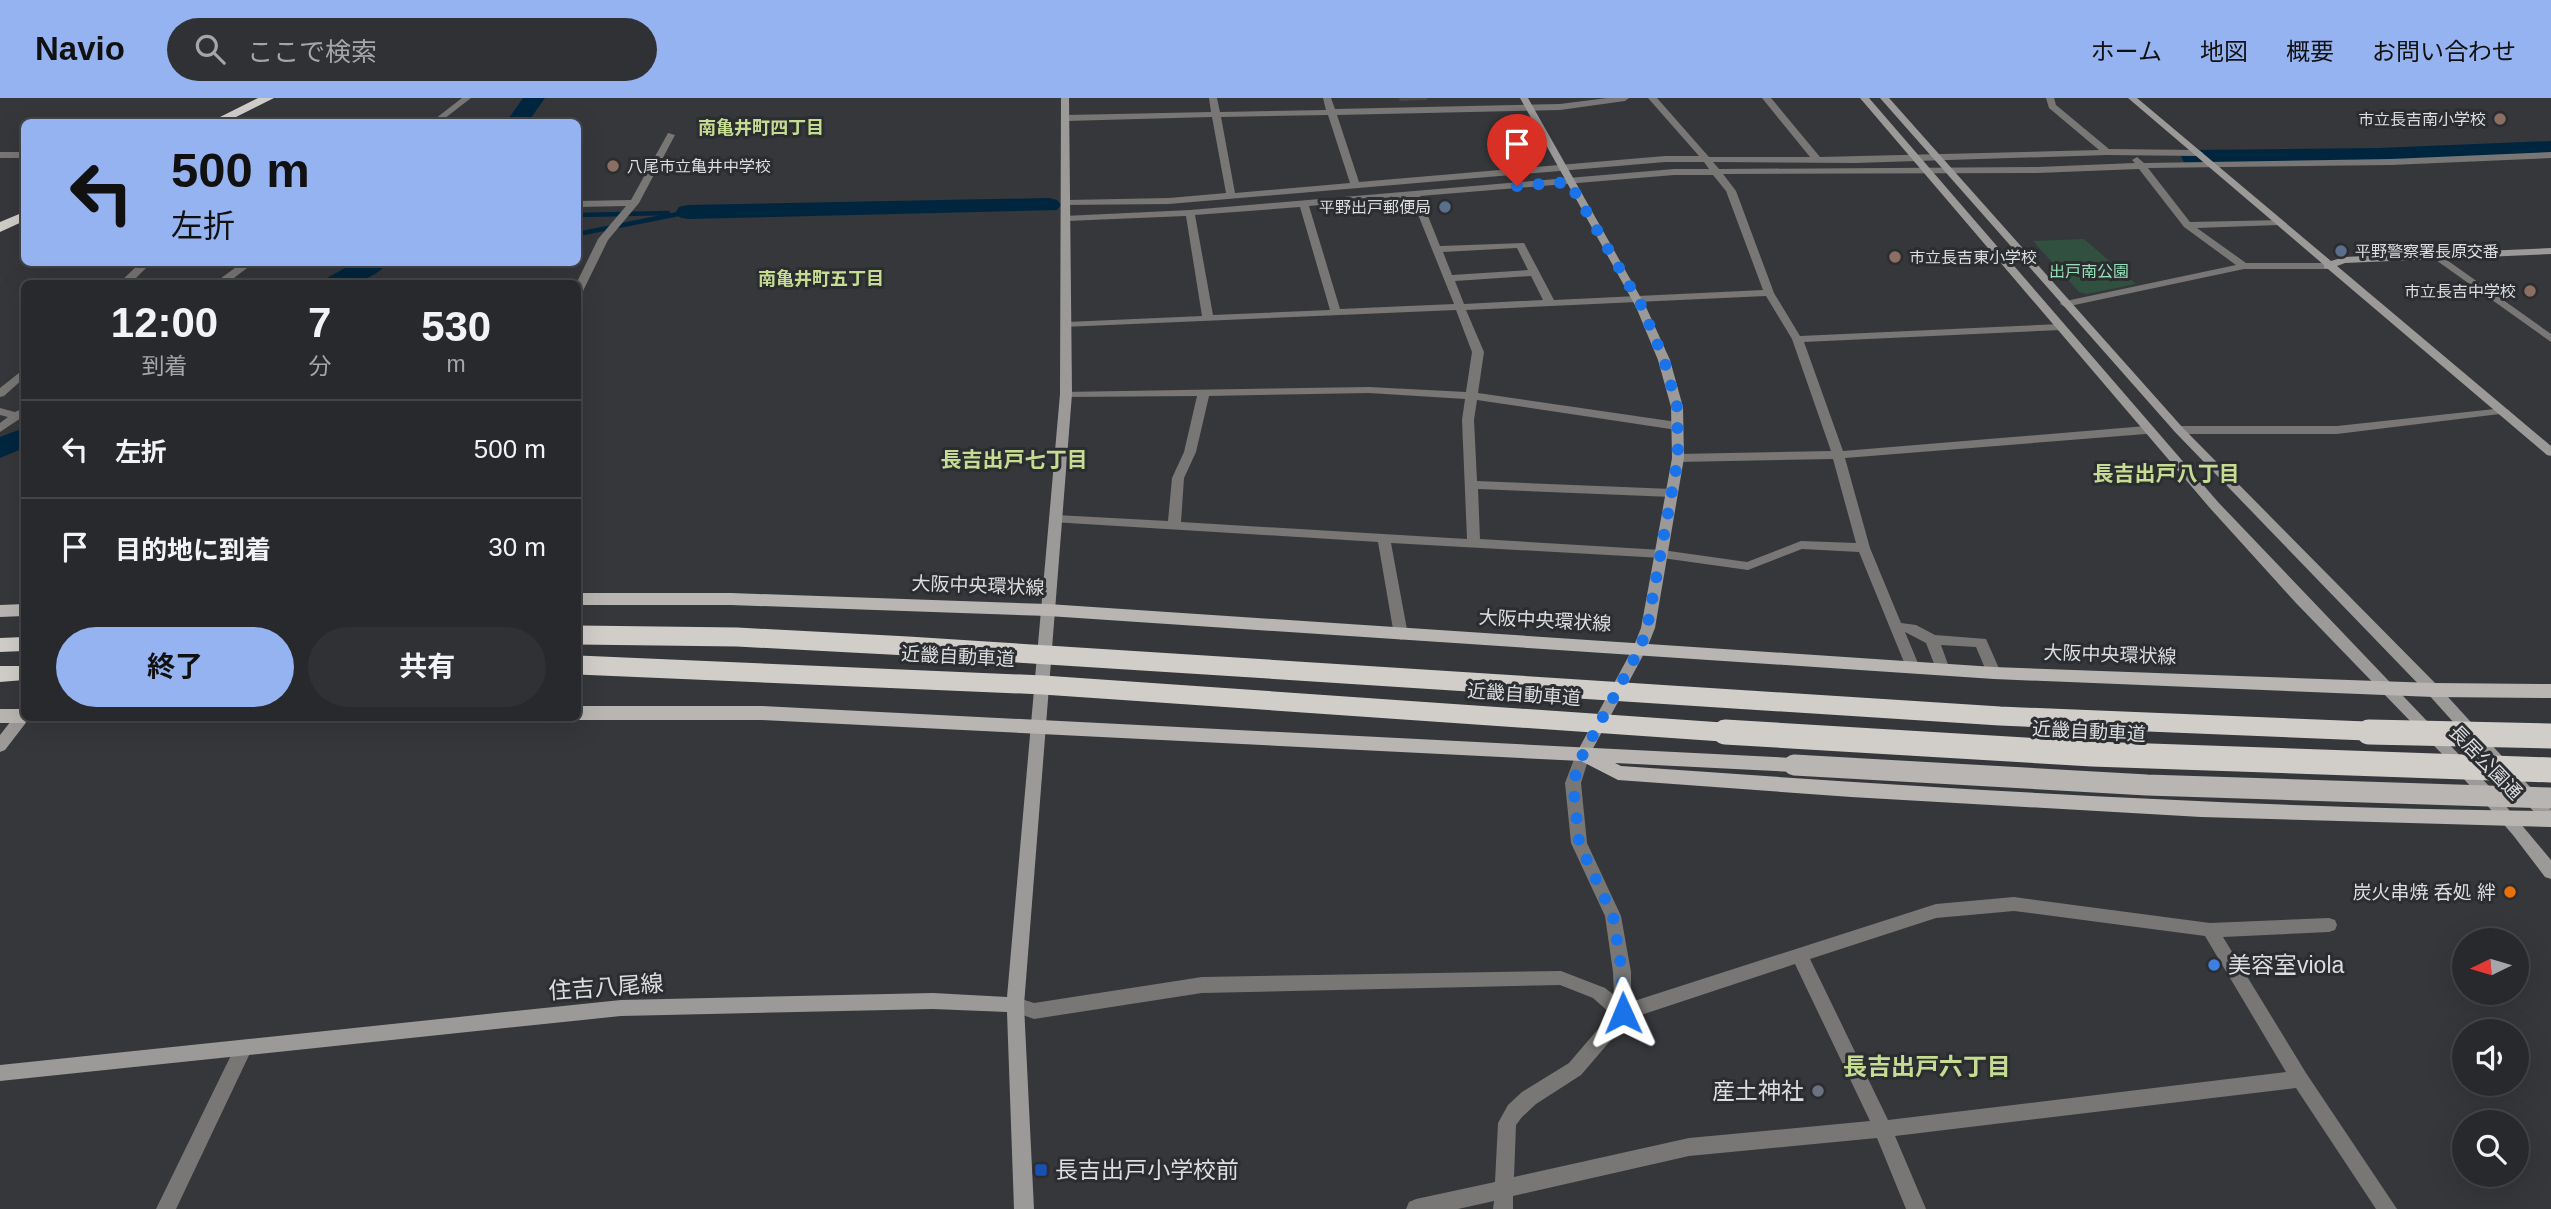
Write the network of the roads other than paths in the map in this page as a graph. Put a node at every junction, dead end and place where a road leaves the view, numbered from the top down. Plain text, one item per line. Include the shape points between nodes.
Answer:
1 (268, 98) edge
2 (467, 98) edge
3 (1065, 98) edge
4 (1213, 98) edge
5 (1327, 98) edge
6 (1524, 98) edge
7 (1625, 98) edge
8 (1652, 98) edge
9 (1766, 98) edge
10 (1864, 98) edge
11 (1884, 98) edge
12 (2050, 98) edge
13 (2132, 98) edge
14 (1529, 108) junction
15 (1331, 112) junction
16 (1216, 115) junction
17 (1066, 118) junction
18 (223, 119) edge
19 (439, 119) edge
20 (671, 135) dead end
21 (2107, 152) junction
22 (2128, 153) junction
23 (2197, 153) junction
24 (0, 155) edge
25 (21, 155) edge
26 (2551, 155) edge
27 (1816, 158) junction
28 (1917, 158) junction
29 (1939, 158) junction
30 (1707, 160) junction
31 (2209, 163) junction
32 (2143, 165) junction
33 (1561, 168) junction
34 (1928, 171) junction
35 (1951, 171) junction
36 (1717, 172) junction
37 (1569, 182) junction
38 (1356, 185) junction
39 (1231, 195) junction
40 (1415, 195) junction
41 (634, 203) junction
42 (1067, 203) junction
43 (581, 204) edge
44 (1304, 204) junction
45 (1190, 214) junction
46 (1067, 218) junction
47 (21, 219) edge
48 (2278, 222) junction
49 (2188, 225) junction
50 (0, 228) edge
51 (1436, 249) junction
52 (2551, 251) edge
53 (2437, 256) junction
54 (143, 266) edge
55 (244, 266) edge
56 (2244, 266) junction
57 (2328, 266) junction
58 (1534, 273) junction
59 (1447, 278) junction
60 (127, 280) edge
61 (224, 280) edge
62 (581, 285) edge
63 (1769, 293) junction
64 (1637, 299) junction
65 (1550, 303) junction
66 (2065, 304) junction
67 (1459, 307) junction
68 (1336, 313) junction
69 (1208, 319) junction
70 (1067, 325) junction
71 (2061, 327) junction
72 (2551, 339) edge
73 (1797, 340) junction
74 (21, 375) edge
75 (1204, 393) junction
76 (0, 394) edge
77 (1066, 394) junction
78 (1472, 396) junction
79 (0, 411) edge
80 (2504, 411) junction
81 (21, 413) edge
82 (1677, 426) junction
83 (0, 428) edge
84 (2146, 430) junction
85 (2179, 430) junction
86 (2551, 452) edge
87 (1838, 456) junction
88 (1678, 458) junction
89 (1472, 485) junction
90 (1672, 493) junction
91 (1056, 519) junction
92 (1174, 526) junction
93 (1384, 538) junction
94 (1474, 543) junction
95 (1864, 548) junction
96 (1662, 554) junction
97 (581, 599) edge
98 (21, 610) edge
99 (1048, 610) junction
100 (0, 611) edge
101 (1896, 627) junction
102 (581, 635) edge
103 (1401, 635) junction
104 (1932, 640) junction
105 (21, 644) edge
106 (0, 645) edge
107 (1640, 648) junction
108 (581, 665) edge
109 (1913, 668) junction
110 (1943, 670) junction
111 (21, 673) edge
112 (1994, 673) junction
113 (0, 674) edge
114 (2385, 687) junction
115 (2433, 690) junction
116 (2551, 691) edge
117 (581, 713) edge
118 (0, 716) edge
119 (21, 716) edge
120 (21, 720) edge
121 (1037, 727) junction
122 (2551, 736) edge
123 (0, 746) edge
124 (1583, 754) junction
125 (2551, 770) edge
126 (2551, 798) edge
127 (2511, 819) junction
128 (2551, 819) edge
129 (2551, 872) edge
130 (2329, 925) dead end
131 (2210, 930) junction
132 (1800, 956) junction
133 (1015, 1005) junction
134 (1623, 1013) junction
135 (243, 1049) junction
136 (0, 1073) edge
137 (2300, 1079) junction
138 (1882, 1129) junction
139 (1502, 1200) edge
140 (166, 1209) edge
141 (1024, 1209) edge
142 (1416, 1209) edge
143 (1916, 1209) edge
144 (2386, 1209) edge

1 - 18 highway
2 - 19 street
3 - 17 street
4 - 16 street
5 - 15 street
6 - 14 street
7 - 14 street
8 - 30 street
9 - 27 street
10 - 28 street, 長居公園通
11 - 29 street, 長居公園通
12 - 21 street via 2052,106
13 - 23 street
14 - 15 street
14 - 33 street
15 - 16 street
15 - 38 street
16 - 17 street
16 - 39 street
17 - 42 street
20 - 41 street
21 - 22 street
21 - 29 street
22 - 23 street
22 - 32 street
23 - 31 street
24 - 25 street
26 - 31 street
27 - 28 street
27 - 30 street
28 - 29 street
28 - 34 street, 長居公園通
29 - 35 street, 長居公園通
30 - 33 street
30 - 36 street
31 - 32 street
31 - 48 street
32 - 35 street
32 - 49 street
33 - 37 street
33 - 38 street
34 - 35 street
34 - 36 street
34 - 71 street, 長居公園通
35 - 66 street, 長居公園通
36 - 37 street
36 - 63 street via 1731,191
37 - 40 street
37 - 64 street
38 - 39 street
39 - 42 street
40 - 44 street
40 - 51 street
41 - 43 street
41 - 62 street via 603,239
42 - 46 street
44 - 45 street
44 - 68 street
45 - 46 street
45 - 69 street
46 - 70 street
47 - 50 highway
48 - 49 street
48 - 57 street
49 - 56 street
51 - 58 street via 1520,245
51 - 59 street
52 - 53 street
53 - 57 street via 2344,260
53 - 72 street
54 - 60 street
55 - 61 street
56 - 57 street
56 - 66 street
57 - 80 street
58 - 59 street
58 - 65 street
59 - 67 street
63 - 64 street
63 - 73 street
64 - 65 street
64 - 82 street via 1664,360 1677,407
65 - 67 street
66 - 85 street, 長居公園通
67 - 68 street
67 - 78 street via 1478,352
68 - 69 street
69 - 70 street
70 - 77 street
71 - 73 street
71 - 84 street, 長居公園通
73 - 87 street
74 - 76 street
75 - 77 street
75 - 78 street via 1369,390
75 - 92 street via 1190,452 1178,478
77 - 91 street
78 - 82 street
78 - 89 street via 1468,420
79 - 81 street
80 - 85 street via 2337,430
80 - 86 street
81 - 83 street
82 - 88 street
84 - 87 street
84 - 114 street, 長居公園通
85 - 115 street, 長居公園通
87 - 88 street
87 - 95 street
88 - 90 street
89 - 90 street
89 - 94 street
90 - 96 street
91 - 92 street
91 - 99 street
92 - 93 street
93 - 94 street
93 - 103 street
94 - 96 street
95 - 96 street via 1801,545 1748,566
95 - 101 street
96 - 107 street
97 - 99 main road, 大阪中央環状線 via 731,599
98 - 100 main road
99 - 103 main road, 大阪中央環状線
99 - 121 street
101 - 104 street via 1911,628
101 - 109 street
102 - 122 highway, 近畿自動車道, bridge via 934,647 2027,718
103 - 107 main road, 大阪中央環状線
104 - 110 street
104 - 112 street via 1982,642
105 - 106 highway
107 - 109 main road, 大阪中央環状線
107 - 124 street
108 - 125 highway, 近畿自動車道, bridge via 915,676 2009,750
109 - 110 main road, 大阪中央環状線
110 - 112 main road, 大阪中央環状線
111 - 113 highway
112 - 114 main road, 大阪中央環状線
114 - 115 main road, 大阪中央環状線
114 - 127 street, 長居公園通
115 - 116 main road, 大阪中央環状線
115 - 128 street, 長居公園通
117 - 121 main road via 762,713
118 - 119 main road
120 - 123 street
121 - 124 main road
121 - 133 street
124 - 126 main road, bridge via 2147,785
124 - 127 main road via 1618,773 1912,795
124 - 134 street via 1573,783 1579,843 1613,916
127 - 128 main road
127 - 129 street, 長居公園通
130 - 131 street
131 - 132 street via 2014,904 1936,911
131 - 137 street
132 - 134 street
132 - 138 street
133 - 134 street via 1034,1011 1202,985 1561,978 1599,993
133 - 135 street, 住吉八尾線 via 933,1001 621,1008
133 - 141 street
134 - 139 street via 1575,1069 1515,1111 1507,1123
135 - 136 street, 住吉八尾線
135 - 140 street
137 - 138 street
137 - 144 street
138 - 139 street via 1689,1147
138 - 143 street
139 - 142 street

